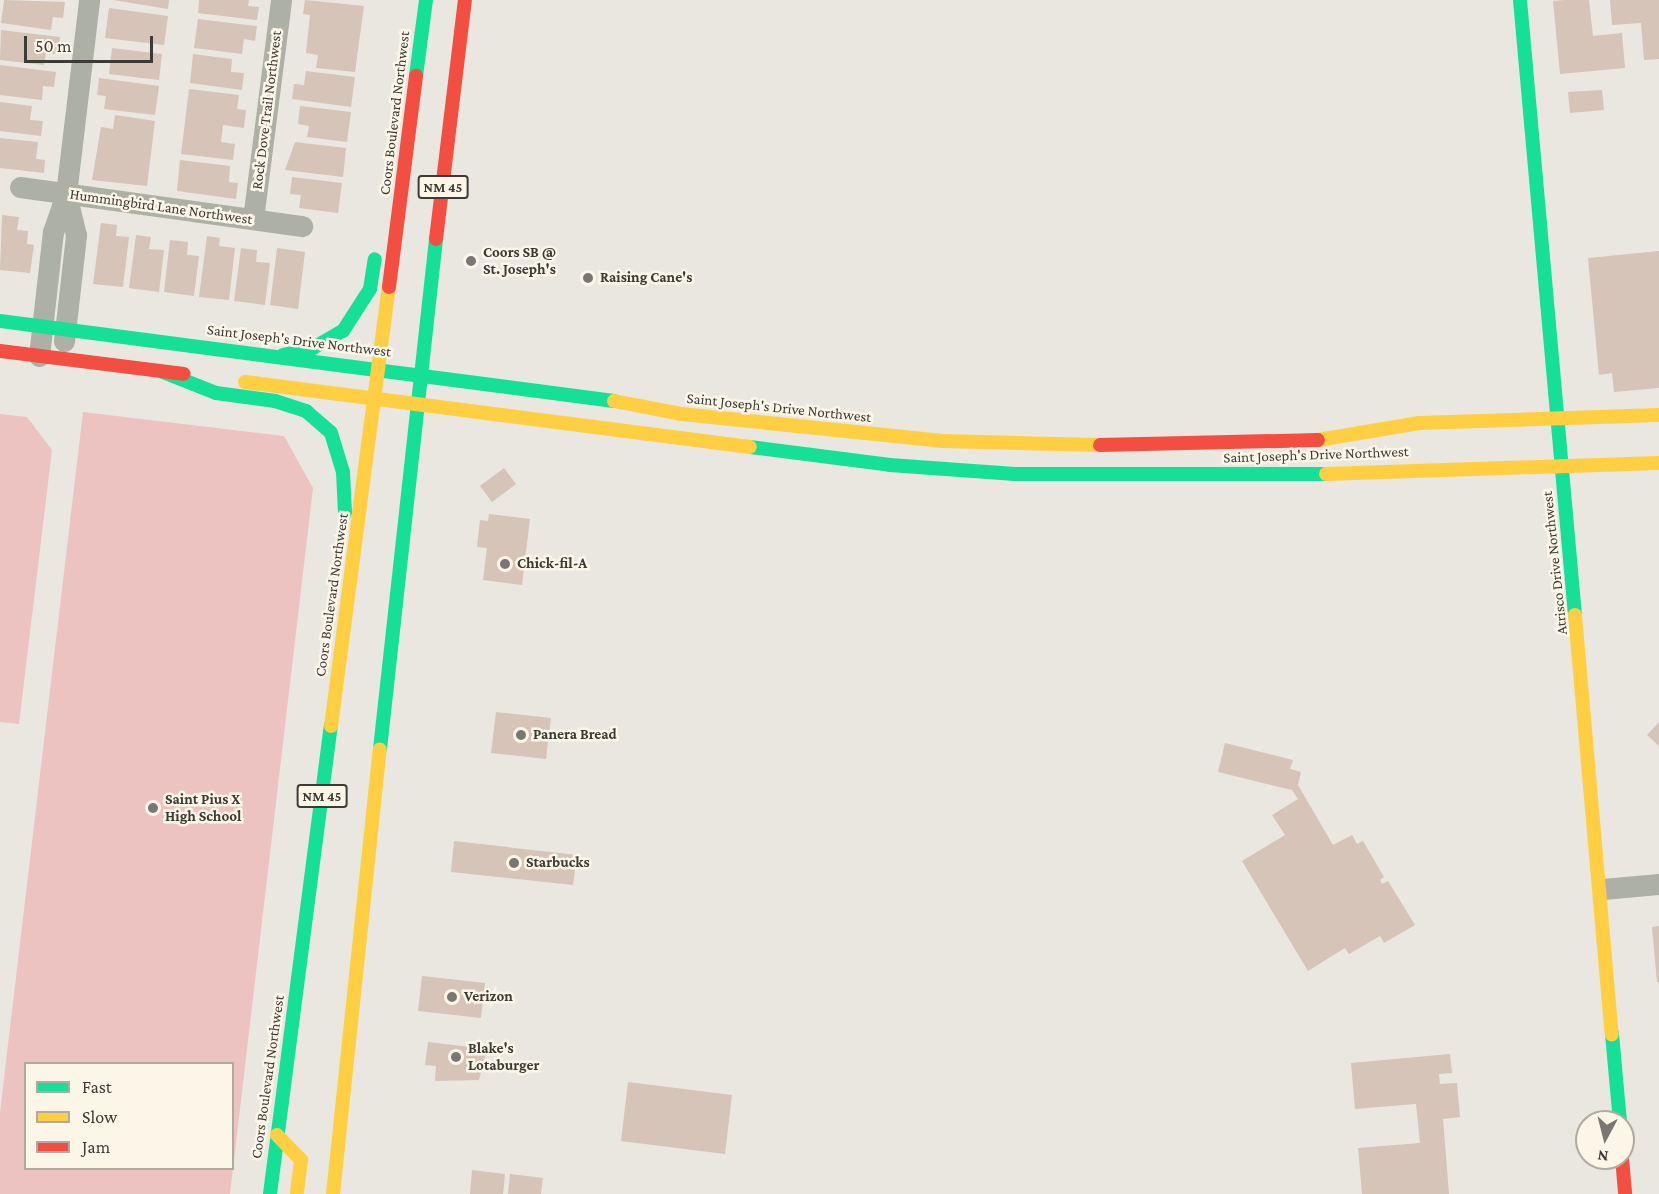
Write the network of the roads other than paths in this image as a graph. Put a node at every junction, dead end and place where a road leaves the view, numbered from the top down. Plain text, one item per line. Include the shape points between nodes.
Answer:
1 (89, 0) edge
2 (281, 0) edge
3 (426, 0) edge
4 (465, 0) edge
5 (1520, 0) edge
6 (413, 108) junction
7 (20, 187) dead end
8 (66, 194) junction
9 (253, 219) junction
10 (302, 226) dead end
11 (381, 228) dead end
12 (377, 248) dead end
13 (0, 321) edge
14 (43, 327) junction
15 (65, 329) junction
16 (0, 351) edge
17 (283, 355) junction
18 (39, 356) junction
19 (62, 359) junction
20 (379, 369) junction
21 (163, 372) junction
22 (420, 374) junction
23 (375, 398) junction
24 (416, 404) junction
25 (1659, 415) edge
26 (1559, 418) junction
27 (893, 437) junction
28 (1659, 463) edge
29 (1562, 464) junction
30 (890, 465) junction
31 (350, 583) junction
32 (1659, 884) edge
33 (1603, 890) junction
34 (1619, 1110) edge
35 (278, 1135) junction
36 (1623, 1170) edge
37 (270, 1194) edge
38 (297, 1194) edge
39 (333, 1194) edge
40 (1625, 1194) edge

1 - 8 street
2 - 9 street, Rock Dove Trail Northwest
3 - 6 street, Coors Boulevard Northwest / NM 45
4 - 22 street, NM 45
5 - 26 street, Atrisco Drive Northwest
6 - 11 street via 394,137
6 - 20 street, Coors Boulevard Northwest / NM 45
7 - 8 street, Hummingbird Lane Northwest
8 - 9 street, Hummingbird Lane Northwest
8 - 14 street via 54,232
8 - 15 street via 76,235
9 - 10 street, Hummingbird Lane Northwest
12 - 17 street via 370,289 357,316 343,331 313,348
13 - 14 street, Saint Joseph's Drive Northwest
14 - 15 street, Saint Joseph's Drive Northwest
14 - 18 street
15 - 17 street, Saint Joseph's Drive Northwest
15 - 19 street
16 - 18 street, Saint Joseph's Drive Northwest
17 - 20 street, Saint Joseph's Drive Northwest
18 - 19 street, Saint Joseph's Drive Northwest
19 - 21 street, Saint Joseph's Drive Northwest
20 - 22 street, Saint Joseph's Drive Northwest
20 - 23 street, Coors Boulevard Northwest / NM 45
21 - 23 street, Saint Joseph's Drive Northwest
21 - 31 street via 216,393 275,401 306,411 331,433 343,472
22 - 24 street, NM 45
22 - 27 street, Saint Joseph's Drive Northwest via 560,391 681,414
23 - 24 street, Saint Joseph's Drive Northwest
23 - 31 street, Coors Boulevard Northwest / NM 45
24 - 30 street, Saint Joseph's Drive Northwest
24 - 39 street, NM 45
25 - 26 street, Saint Joseph's Drive Northwest
26 - 27 street, Saint Joseph's Drive Northwest via 1420,423 1349,438 1283,443 1031,446
26 - 29 street, Atrisco Drive Northwest
27 - 30 street
28 - 29 street, Saint Joseph's Drive Northwest
29 - 30 street, Saint Joseph's Drive Northwest via 1270,476 1015,474
29 - 33 street, Atrisco Drive Northwest
31 - 35 street, Coors Boulevard Northwest / NM 45
32 - 33 street
33 - 34 street, Atrisco Drive Northwest
35 - 37 street, Coors Boulevard Northwest / NM 45
35 - 38 street via 301,1160
36 - 40 street

